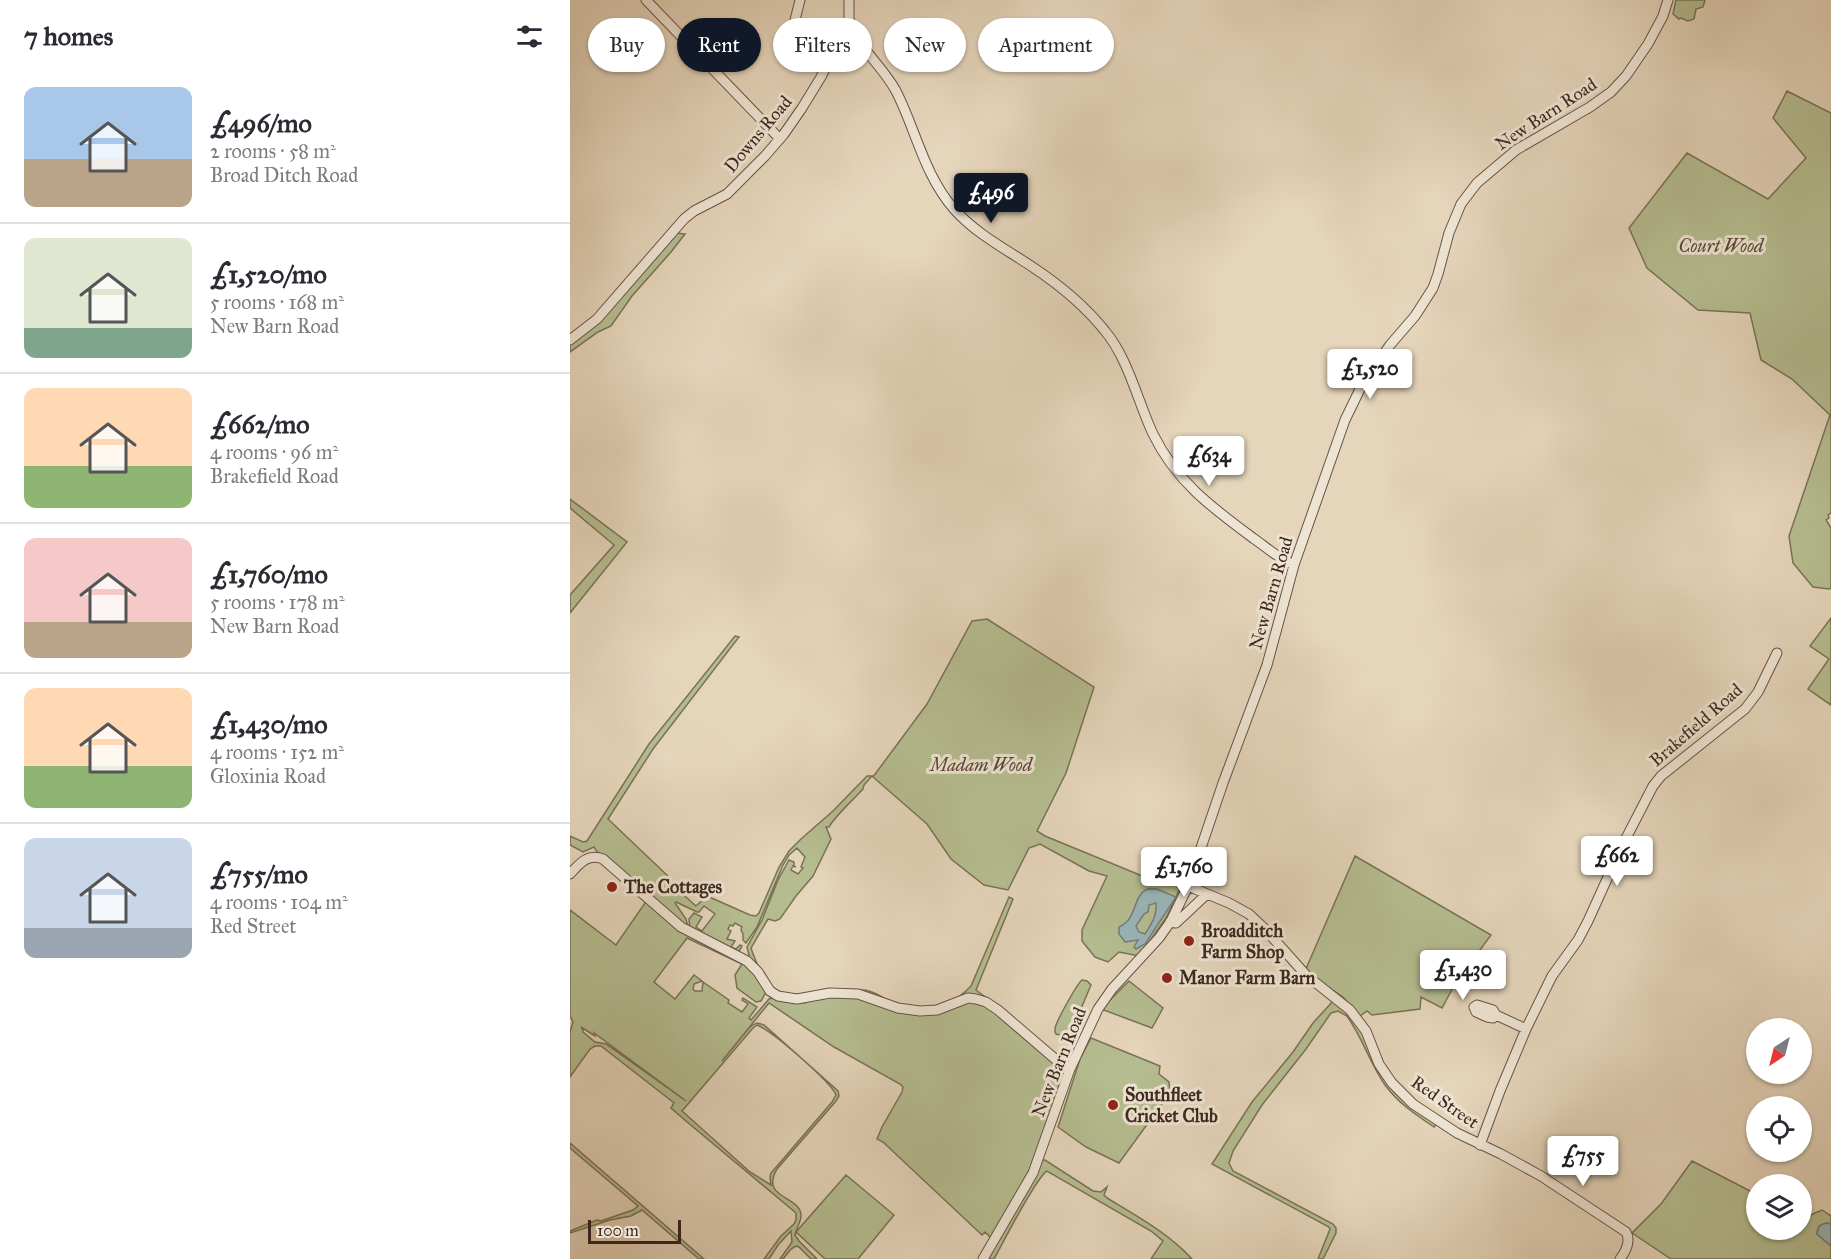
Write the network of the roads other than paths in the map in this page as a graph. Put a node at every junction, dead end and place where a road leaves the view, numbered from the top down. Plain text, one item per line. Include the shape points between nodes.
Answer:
1 (646, 0) edge
2 (800, 0) edge
3 (849, 0) edge
4 (1668, 0) edge
5 (796, 18) edge
6 (849, 18) edge
7 (872, 57) edge
8 (822, 72) edge
9 (780, 139) junction
10 (570, 340) edge
11 (1294, 565) junction
12 (1777, 653) dead end
13 (570, 874) edge
14 (1188, 886) junction
15 (1207, 894) junction
16 (1170, 922) junction
17 (1496, 1016) dead end
18 (1526, 1029) junction
19 (1070, 1069) junction
20 (1480, 1145) junction
21 (983, 1259) edge
22 (1620, 1259) edge

1 - 9 street
2 - 5 street
3 - 6 street
4 - 11 street, New Barn Road via 1648,44 1609,94 1516,150 1477,183 1461,204 1429,296 1361,387 1345,420
7 - 11 street via 896,92 922,157 954,209 975,229 1052,280 1087,309 1117,350 1153,433 1172,466 1205,502
8 - 9 street, Downs Road
9 - 10 street, Downs Road via 727,194 684,219 597,319
11 - 14 street, New Barn Road via 1267,664
12 - 18 street, Brakefield Road via 1745,709 1653,786 1588,921 1552,976
13 - 19 street via 587,859 606,861 685,929 750,963 771,992 781,998 852,994 920,1011 976,999 998,1010
14 - 15 street, Red Street
14 - 16 street, New Barn Road
15 - 16 street via 1176,923
15 - 20 street, Red Street via 1254,919 1305,975 1350,1010 1366,1031 1379,1064 1403,1095 1450,1130
16 - 19 street, New Barn Road via 1100,1006
17 - 18 street
18 - 20 street, Brakefield Road
19 - 21 street, New Barn Road via 1033,1173
20 - 22 street, Red Street via 1540,1176 1624,1230 1628,1240

